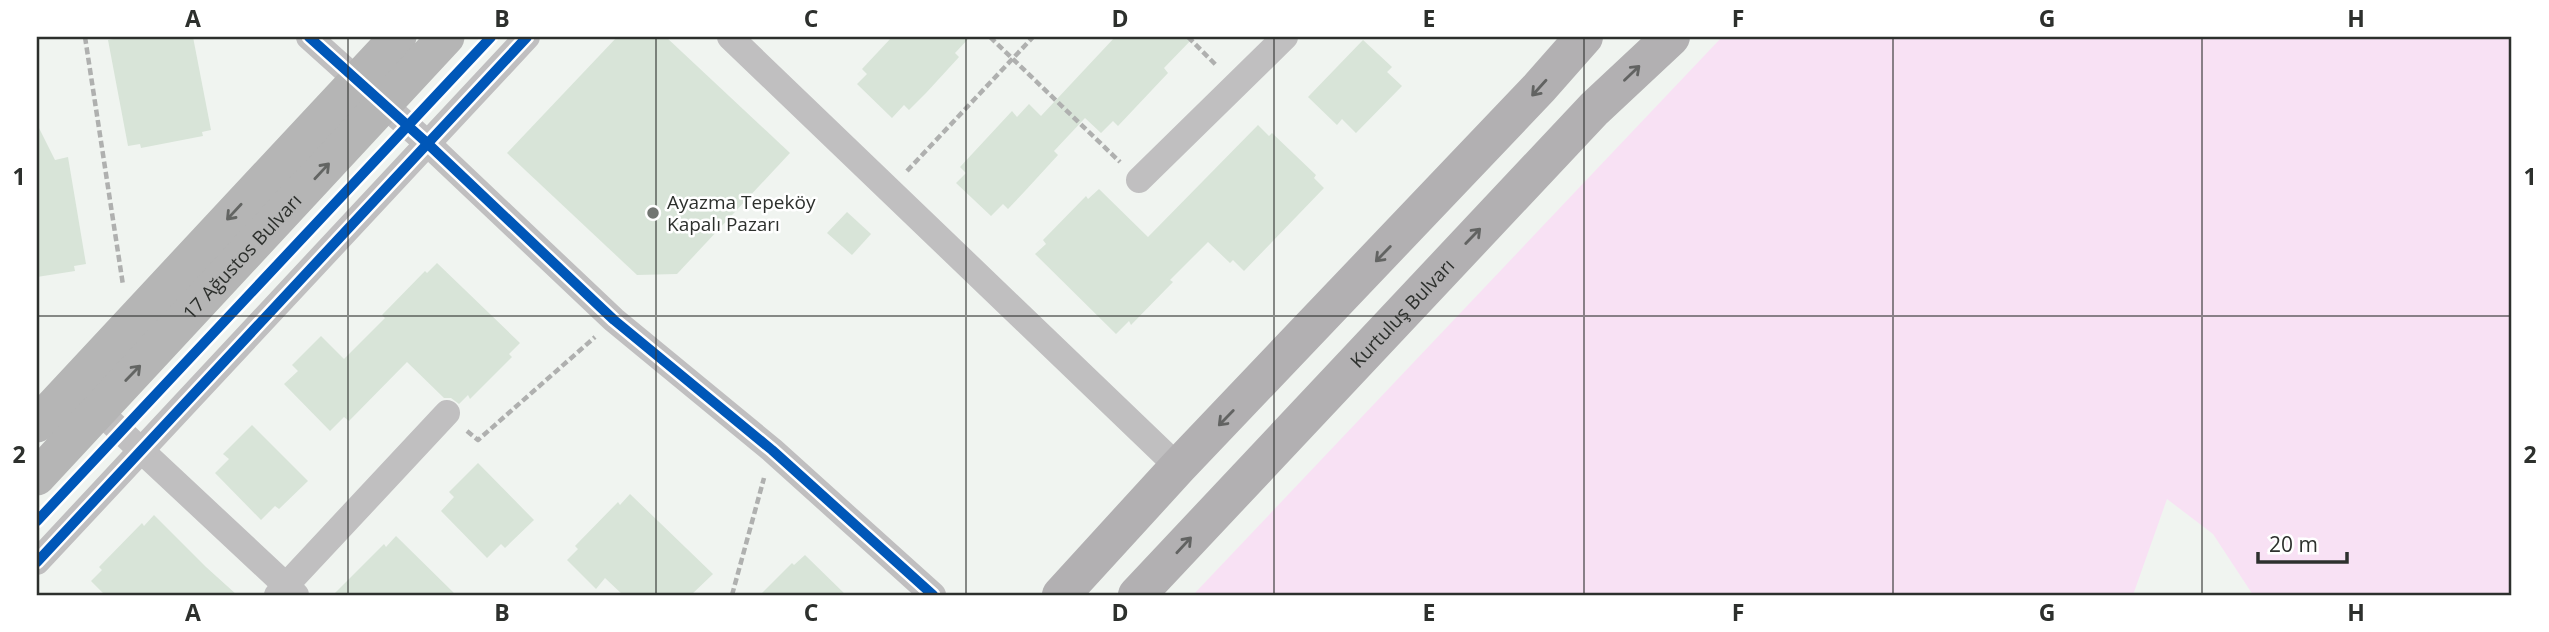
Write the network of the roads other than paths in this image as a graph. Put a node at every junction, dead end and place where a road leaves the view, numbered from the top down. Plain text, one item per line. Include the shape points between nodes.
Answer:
1 (309, 37) edge
2 (398, 37) edge
3 (446, 37) edge
4 (527, 37) edge
5 (730, 37) edge
6 (1284, 37) edge
7 (1584, 37) edge
8 (1671, 37) edge
9 (370, 93) junction
10 (427, 144) junction
11 (1139, 180) road end
12 (98, 410) junction
13 (447, 413) road end
14 (37, 424) edge
15 (141, 450) junction
16 (1178, 467) junction
17 (37, 477) edge
18 (37, 562) edge
19 (286, 592) edge
20 (933, 595) edge
21 (1061, 595) edge
22 (1137, 595) edge

1 - 9 street
2 - 9 main road, 17 Ağustos Bulvarı
3 - 9 main road, 17 Ağustos Bulvarı
4 - 10 street
5 - 16 street
6 - 11 street
7 -> 16 highway
22 -> 8 highway, Kurtuluş Bulvarı via 1585,119
9 - 10 street
12 -> 9 main road, 17 Ağustos Bulvarı
9 -> 14 main road, 17 Ağustos Bulvarı
10 - 15 street
10 - 20 street via 614,320 772,450
12 - 15 street
12 - 17 main road, 17 Ağustos Bulvarı
13 - 19 street
15 - 18 street
15 - 19 street
16 - 21 highway

